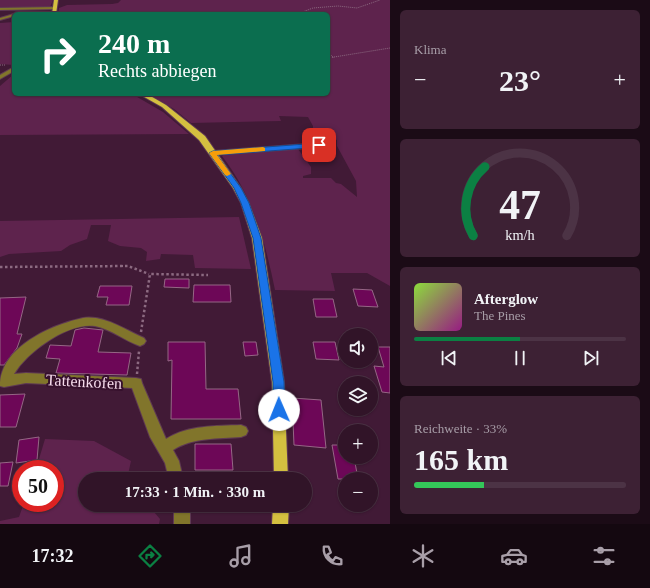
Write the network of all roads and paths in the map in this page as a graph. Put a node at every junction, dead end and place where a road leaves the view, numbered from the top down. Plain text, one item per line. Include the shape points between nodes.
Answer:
1 (56, 0) edge
2 (380, 0) edge
3 (55, 7) junction
4 (32, 8) junction
5 (0, 9) edge
6 (28, 12) edge
7 (54, 12) edge
8 (302, 12) edge
9 (12, 16) edge
10 (0, 19) edge
11 (390, 48) edge
12 (330, 54) edge
13 (330, 58) edge
14 (334, 58) junction
15 (12, 70) edge
16 (0, 76) edge
17 (146, 96) edge
18 (319, 145) dead end
19 (213, 153) junction
20 (0, 267) edge
21 (150, 274) junction
22 (208, 275) dead end
23 (140, 342) junction
24 (2, 382) edge
25 (136, 383) junction
26 (241, 431) dead end
27 (164, 448) junction
28 (174, 472) edge
29 (281, 472) edge
30 (182, 512) edge
31 (281, 512) edge
32 (182, 524) edge
33 (280, 524) edge

1 - 3 main road
2 - 8 path via 357,8 338,6 313,8
3 - 4 street
3 - 7 main road
4 - 5 street
4 - 6 street
9 - 10 street
11 - 14 path
12 - 14 path
13 - 14 path
15 - 16 street
17 - 19 main road via 182,120 202,138
18 - 19 street
19 - 29 main road via 245,203 257,238 278,382
20 - 21 path via 128,266
21 - 22 path
21 - 23 path
23 - 24 street via 96,322 76,324 42,337 24,350
23 - 25 path
24 - 25 street, Tattenkofen via 26,378
25 - 27 street, Tattenkofen via 157,437
26 - 27 street via 178,438
27 - 28 street, Tattenkofen via 172,461
30 - 32 street
31 - 33 main road

